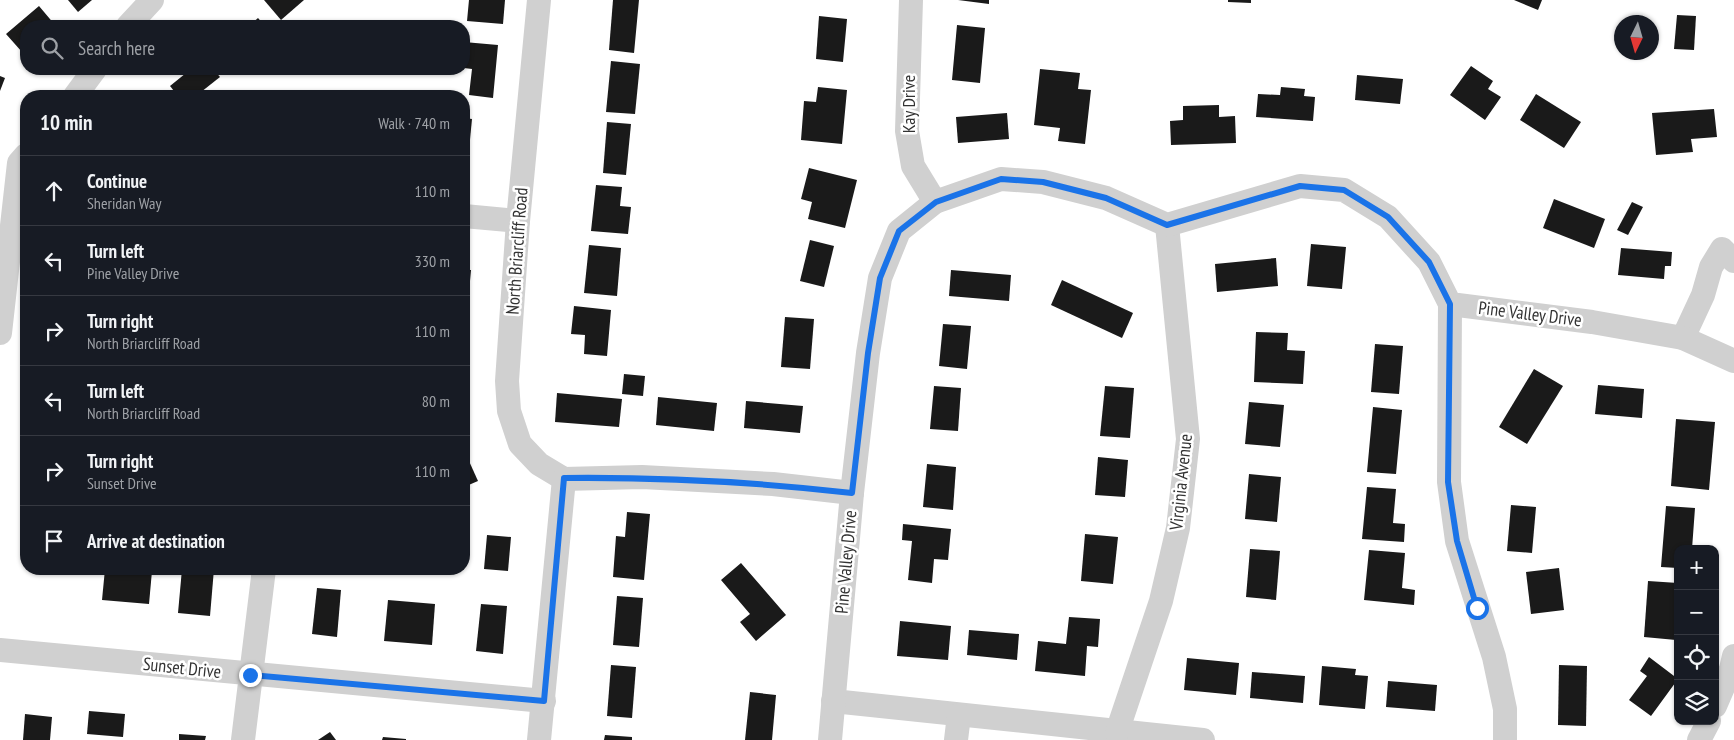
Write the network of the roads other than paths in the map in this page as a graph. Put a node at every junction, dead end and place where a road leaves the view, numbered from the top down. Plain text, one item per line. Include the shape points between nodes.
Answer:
1 (152, 0) edge
2 (539, 0) edge
3 (911, 0) edge
4 (134, 20) edge
5 (91, 75) edge
6 (79, 90) edge
7 (20, 162) edge
8 (936, 202) junction
9 (470, 217) edge
10 (518, 221) junction
11 (1167, 225) junction
12 (1734, 261) edge
13 (1450, 304) junction
14 (0, 333) edge
15 (1683, 338) junction
16 (1734, 361) edge
17 (564, 478) junction
18 (852, 493) junction
19 (263, 575) edge
20 (0, 650) edge
21 (1734, 656) edge
22 (250, 675) junction
23 (1719, 697) edge
24 (544, 701) junction
25 (834, 701) junction
26 (959, 714) junction
27 (1707, 725) edge
28 (1117, 732) junction
29 (243, 740) edge
30 (540, 740) edge
31 (830, 740) edge
32 (956, 740) edge
33 (1203, 740) edge
34 (1505, 740) edge
35 (1699, 740) edge

1 - 4 street
2 - 10 street, North Briarcliff Road
3 - 8 street, Kay Drive via 907,131 912,166
5 - 6 street
7 - 14 street
8 - 11 street, Pine Valley Drive via 1001,179 1043,182 1106,198
8 - 18 street, Pine Valley Drive via 899,231 880,278
9 - 10 street
10 - 17 street, North Briarcliff Road via 507,380 509,411 520,444 539,464
11 - 13 street via 1300,186 1344,190 1388,217 1429,262
11 - 28 street, Virginia Avenue via 1188,439 1178,528 1161,601
12 - 15 street via 1722,249 1711,267 1703,295
13 - 15 street, Pine Valley Drive via 1592,322
13 - 34 street via 1448,482 1457,541 1494,657 1505,710
15 - 16 street, Pine Valley Drive
17 - 18 street, North Briarcliff Road via 661,478 772,484
17 - 24 street
18 - 25 street, Pine Valley Drive
19 - 22 street
20 - 22 street, Sunset Drive
21 - 23 street
22 - 24 street, Sunset Drive
22 - 29 street
24 - 30 street
25 - 26 street
25 - 31 street
26 - 28 street
26 - 32 street
27 - 35 street
28 - 33 street

